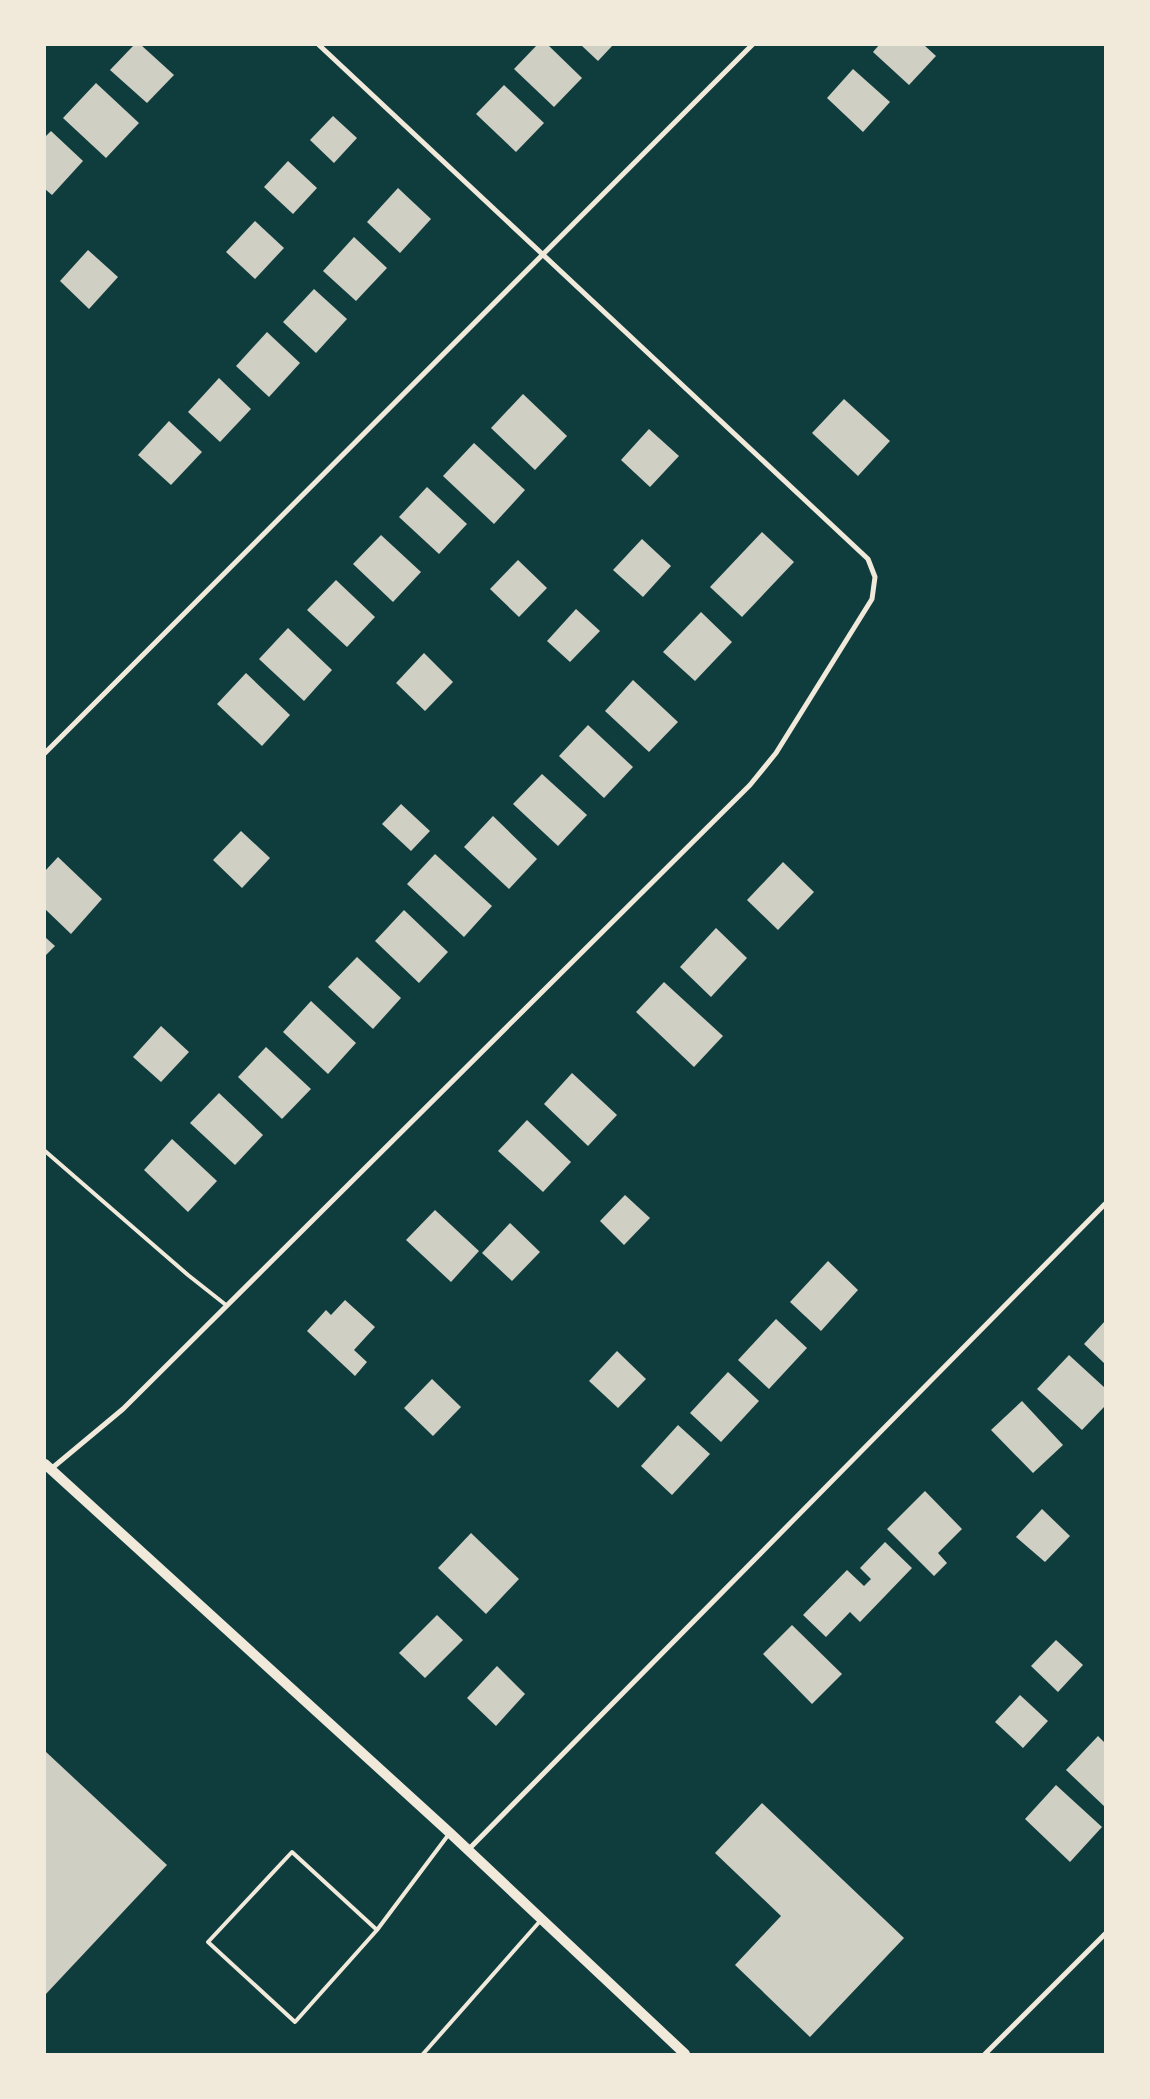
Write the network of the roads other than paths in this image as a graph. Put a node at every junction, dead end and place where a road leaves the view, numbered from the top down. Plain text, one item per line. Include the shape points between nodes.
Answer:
1 (319, 45) edge
2 (752, 45) edge
3 (543, 254) junction
4 (45, 753) edge
5 (45, 1151) edge
6 (1105, 1204) edge
7 (226, 1305) junction
8 (48, 1467) edge
9 (450, 1833) junction
10 (467, 1850) junction
11 (541, 1920) junction
12 (377, 1930) junction
13 (1105, 1934) edge
14 (422, 2054) edge
15 (685, 2054) edge
16 (985, 2054) edge

1 - 3 street
2 - 3 street
3 - 4 street
3 - 7 street via 868,559 875,577 872,599 776,752 750,785
5 - 7 lane
6 - 10 street
7 - 8 street via 123,1409
8 - 9 main road
9 - 10 main road
9 - 12 lane
10 - 11 main road
11 - 14 lane
11 - 15 main road
12 - 12 lane via 295,2022 208,1942 292,1852
13 - 16 street

